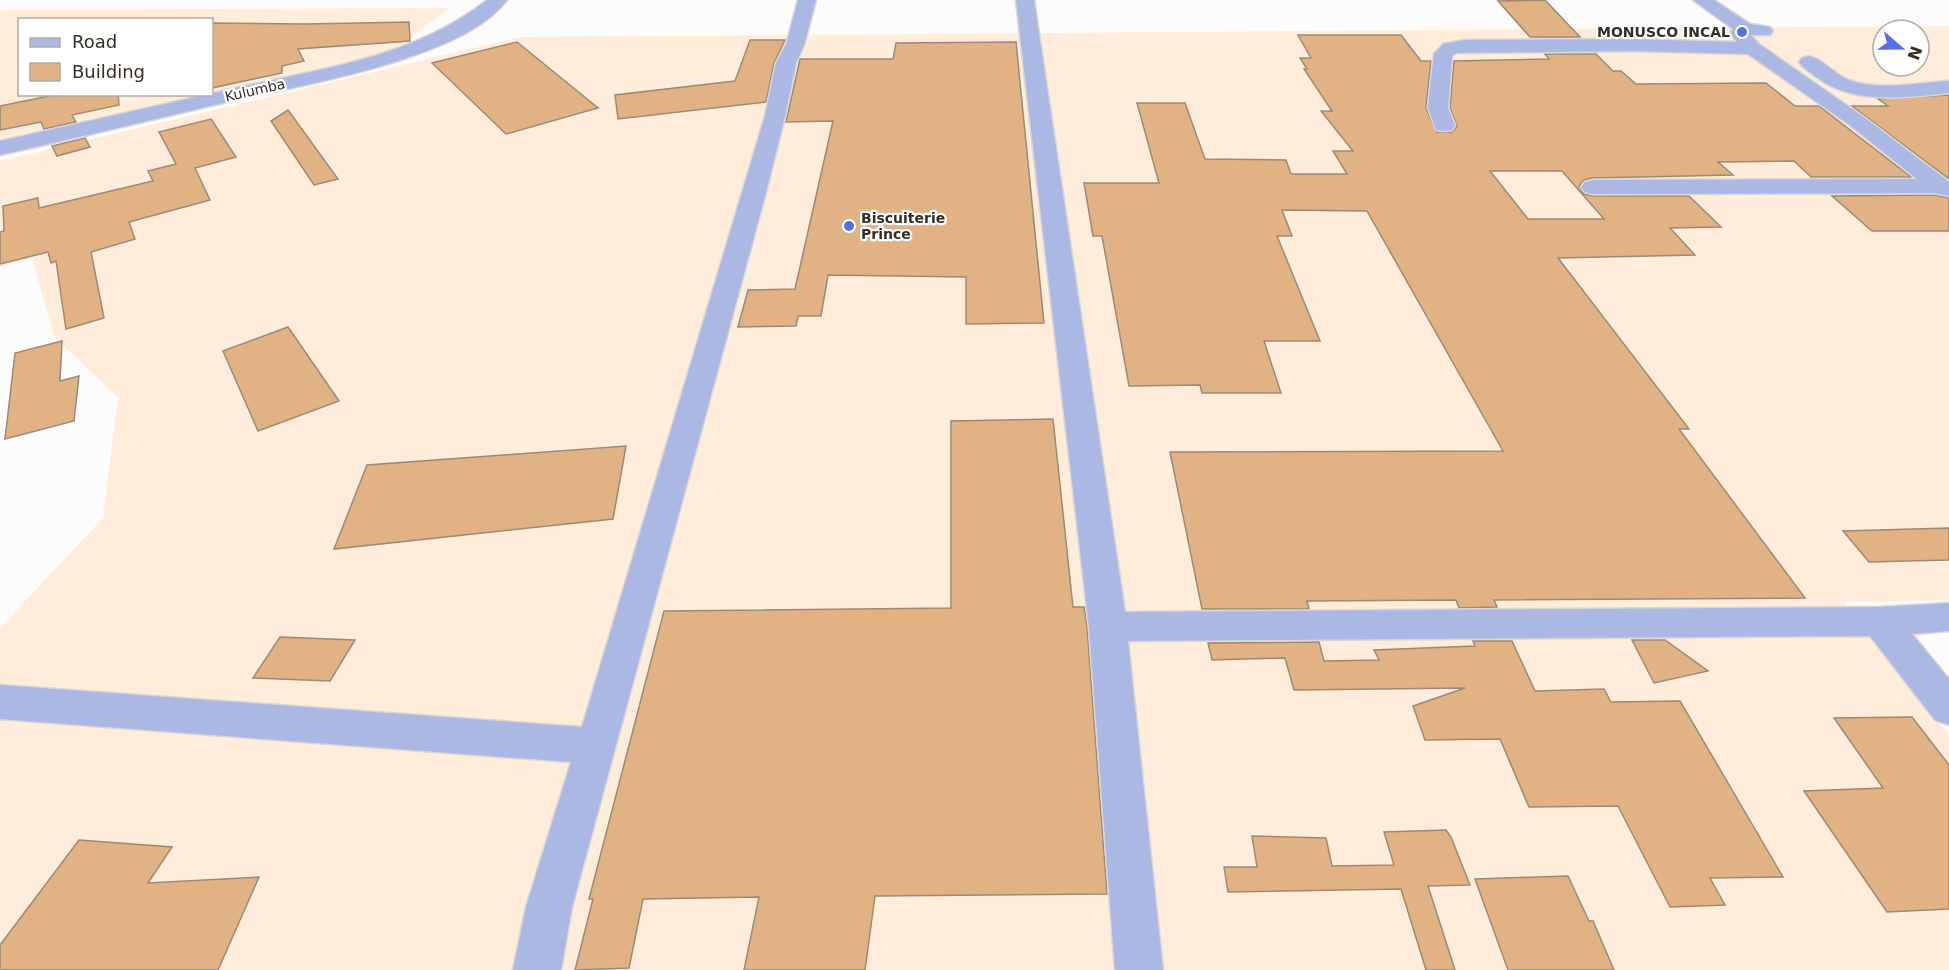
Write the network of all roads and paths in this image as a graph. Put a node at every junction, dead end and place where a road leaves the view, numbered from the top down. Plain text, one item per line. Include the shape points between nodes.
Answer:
1 (498, 0) edge
2 (807, 0) edge
3 (1025, 0) edge
4 (1702, 0) edge
5 (1749, 39) junction
6 (1947, 87) dead end
7 (1444, 124) dead end
8 (0, 148) edge
9 (1593, 187) dead end
10 (1944, 190) edge
11 (1949, 617) edge
12 (1880, 621) junction
13 (1108, 627) junction
14 (0, 702) edge
15 (1949, 708) edge
16 (597, 746) junction
17 (537, 970) edge
18 (1139, 970) edge

1 - 8 street, Kulumba via 485,14 461,27 384,60
2 - 16 street via 786,63 756,184
3 - 13 street
4 - 5 street
5 - 6 street via 1766,31 1845,85
5 - 7 street via 1450,48 1443,54 1438,108
5 - 10 street
9 - 10 street
11 - 12 street
12 - 13 street
12 - 15 street
13 - 18 street
14 - 16 street
16 - 17 street via 549,907

